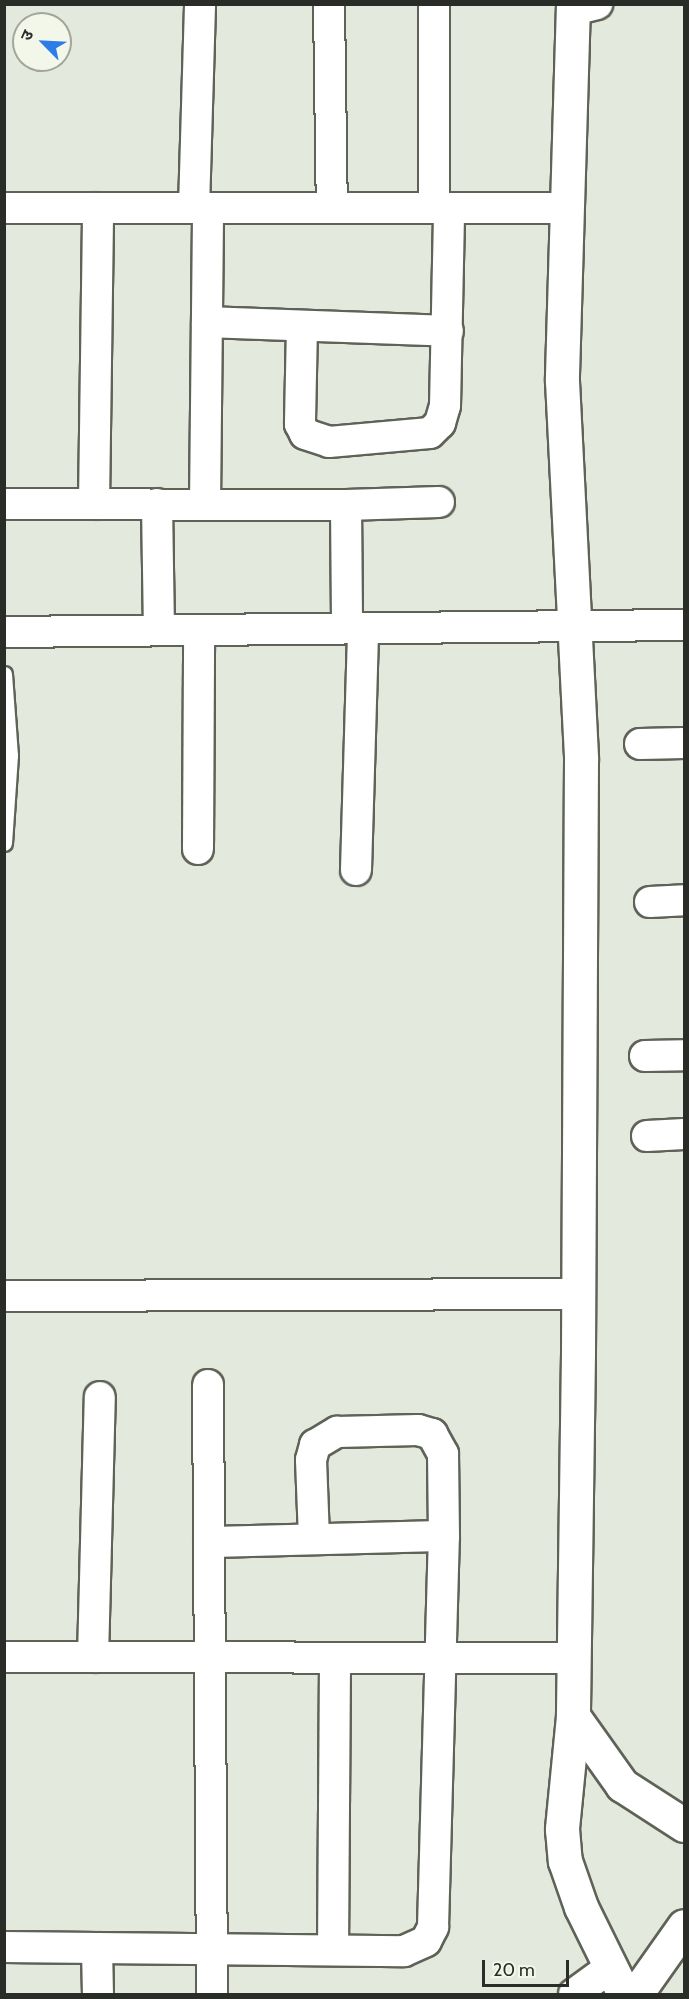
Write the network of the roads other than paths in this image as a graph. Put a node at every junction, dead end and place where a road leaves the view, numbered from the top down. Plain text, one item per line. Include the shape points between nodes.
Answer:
1 (200, 4) edge
2 (329, 4) edge
3 (435, 4) edge
4 (581, 6) edge
5 (4, 208) edge
6 (98, 208) junction
7 (201, 208) junction
8 (332, 208) junction
9 (442, 208) junction
10 (567, 208) junction
11 (207, 322) junction
12 (302, 326) junction
13 (448, 331) junction
14 (439, 502) dead end
15 (4, 504) edge
16 (94, 504) junction
17 (157, 504) junction
18 (205, 504) junction
19 (346, 505) junction
20 (574, 625) junction
21 (684, 625) edge
22 (355, 628) junction
23 (159, 630) junction
24 (199, 630) junction
25 (4, 632) edge
26 (4, 674) edge
27 (684, 743) edge
28 (640, 744) dead end
29 (4, 843) edge
30 (198, 849) dead end
31 (356, 870) dead end
32 (684, 900) edge
33 (650, 902) dead end
34 (684, 1055) edge
35 (645, 1056) dead end
36 (684, 1134) edge
37 (647, 1136) dead end
38 (578, 1294) junction
39 (4, 1296) edge
40 (208, 1385) dead end
41 (100, 1397) dead end
42 (444, 1536) junction
43 (314, 1538) junction
44 (209, 1542) junction
45 (4, 1657) edge
46 (93, 1657) junction
47 (210, 1657) junction
48 (335, 1658) junction
49 (440, 1658) junction
50 (574, 1658) junction
51 (573, 1716) junction
52 (684, 1825) edge
53 (684, 1926) edge
54 (4, 1947) edge
55 (97, 1948) junction
56 (212, 1948) junction
57 (333, 1950) junction
58 (617, 1981) edge
59 (98, 1995) edge
60 (212, 1995) edge
61 (574, 1995) edge
62 (636, 1995) edge

1 - 7 street
2 - 8 street
3 - 9 street
4 - 10 street
5 - 6 street
6 - 7 street
6 - 16 street
7 - 8 street
7 - 11 street
8 - 9 street
9 - 10 street
9 - 13 street
10 - 20 street via 562,381
11 - 12 street
11 - 18 street
12 - 13 street
12 - 13 street via 300,424 305,434 330,442 430,433 440,423 445,406
14 - 19 street
15 - 16 street
16 - 17 street
17 - 18 street
17 - 23 street
18 - 19 street
19 - 22 street
20 - 21 street
20 - 22 street
20 - 38 street via 581,760
22 - 24 street
22 - 31 street
23 - 24 street
23 - 25 street
24 - 30 street
26 - 29 lane via 10,756
27 - 28 street
32 - 33 street
34 - 35 street
36 - 37 street
38 - 39 street
38 - 50 street
40 - 44 street
41 - 46 street
42 - 43 street
42 - 43 street via 439,1442 432,1434 407,1430 337,1432 315,1445 311,1460
42 - 49 street
43 - 44 street
44 - 47 street
45 - 46 street
46 - 47 street
47 - 48 street
47 - 56 street
48 - 49 street
48 - 57 street
49 - 50 street
49 - 57 street via 433,1927 426,1941 414,1949
50 - 51 street
51 - 52 street via 622,1785
51 - 58 street via 562,1829 565,1861 581,1907
53 - 62 street
54 - 55 street
55 - 56 street
55 - 59 street
56 - 57 street
56 - 60 street
58 - 61 street

